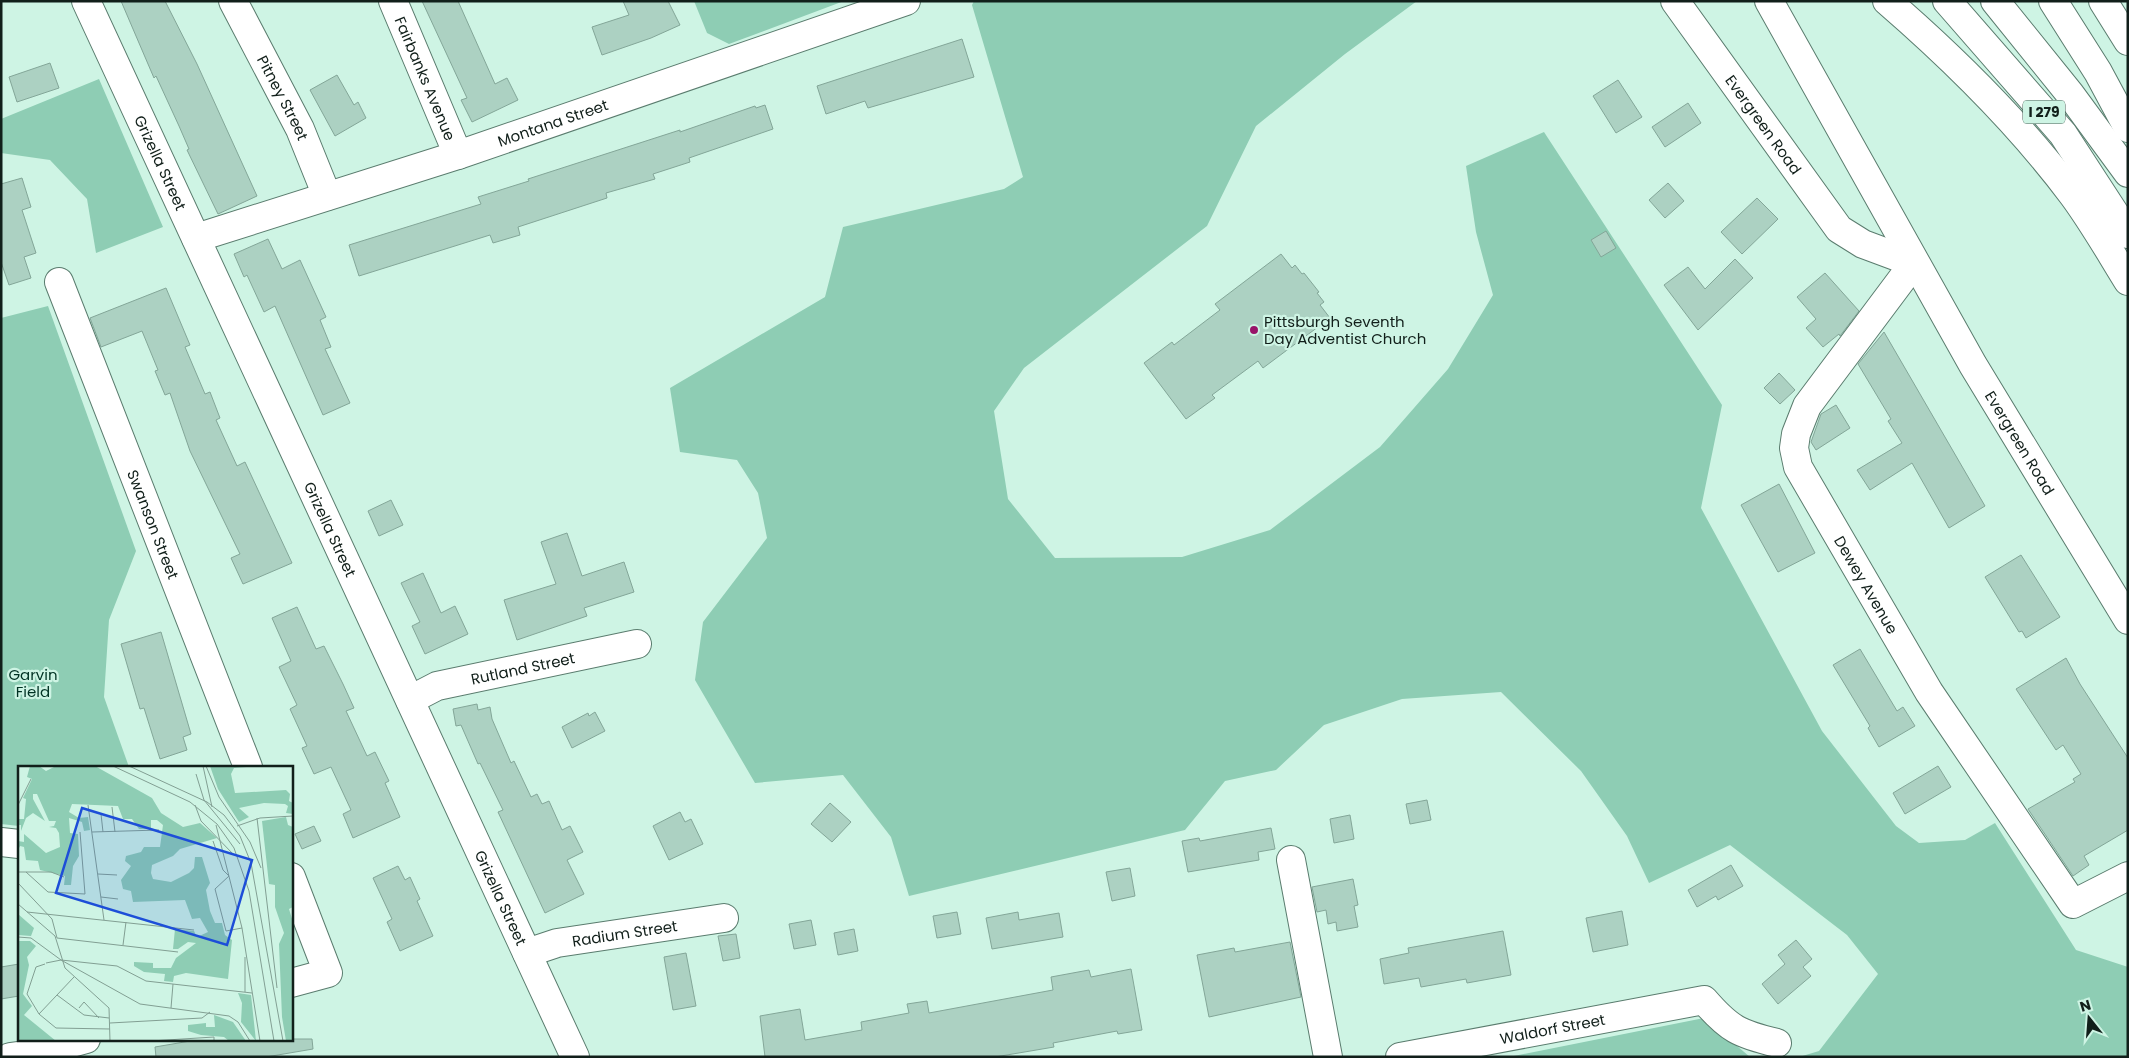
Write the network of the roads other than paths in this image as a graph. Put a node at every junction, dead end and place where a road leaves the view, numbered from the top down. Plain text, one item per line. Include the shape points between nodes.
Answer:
1 (86, 1) edge
2 (234, 1) edge
3 (393, 1) edge
4 (906, 1) edge
5 (1675, 1) edge
6 (1887, 1) edge
7 (1947, 1) edge
8 (1995, 1) edge
9 (2053, 1) edge
10 (2103, 1) edge
11 (1775, 7) edge
12 (2128, 41) edge
13 (2128, 128) edge
14 (458, 156) junction
15 (2128, 172) edge
16 (327, 196) junction
17 (2128, 234) edge
18 (196, 238) junction
19 (1914, 263) junction
20 (2128, 281) edge
21 (59, 282) dead end
22 (2128, 620) edge
23 (637, 644) dead end
24 (410, 700) junction
25 (248, 766) edge
26 (1, 842) edge
27 (18, 844) edge
28 (1291, 860) dead end
29 (2128, 876) edge
30 (292, 880) edge
31 (724, 918) dead end
32 (527, 953) junction
33 (292, 983) edge
34 (82, 1040) edge
35 (1777, 1043) dead end
36 (10, 1057) edge
37 (575, 1057) edge
38 (1328, 1057) edge
39 (1400, 1057) edge

1 - 18 main road, Grizella Street
2 - 16 main road, Pitney Street via 300,129
3 - 14 main road, Fairbanks Avenue
4 - 14 main road, Montana Street
5 - 19 main road, Evergreen Road via 1839,229 1863,244
6 - 20 main road via 1962,70 2037,150 2074,196
7 - 17 main road, I 279 via 2063,134
8 - 15 main road
9 - 13 main road via 2098,72
10 - 12 main road
11 - 19 main road, Evergreen Road
14 - 16 main road, Montana Street
16 - 18 main road, Montana Street
18 - 24 main road, Grizella Street
19 - 22 main road, Evergreen Road via 2012,432
19 - 29 main road, Dewey Avenue via 1808,406 1796,434 1798,467 1929,692 2073,904
21 - 25 main road, Swanson Street
23 - 24 main road, Rutland Street via 438,686
24 - 32 main road, Grizella Street
26 - 27 main road
28 - 38 main road
30 - 33 main road via 328,973
31 - 32 main road, Radium Street via 557,944
32 - 37 main road, Grizella Street
34 - 36 main road
35 - 39 main road, Waldorf Street via 1750,1037 1723,1023 1704,1000

